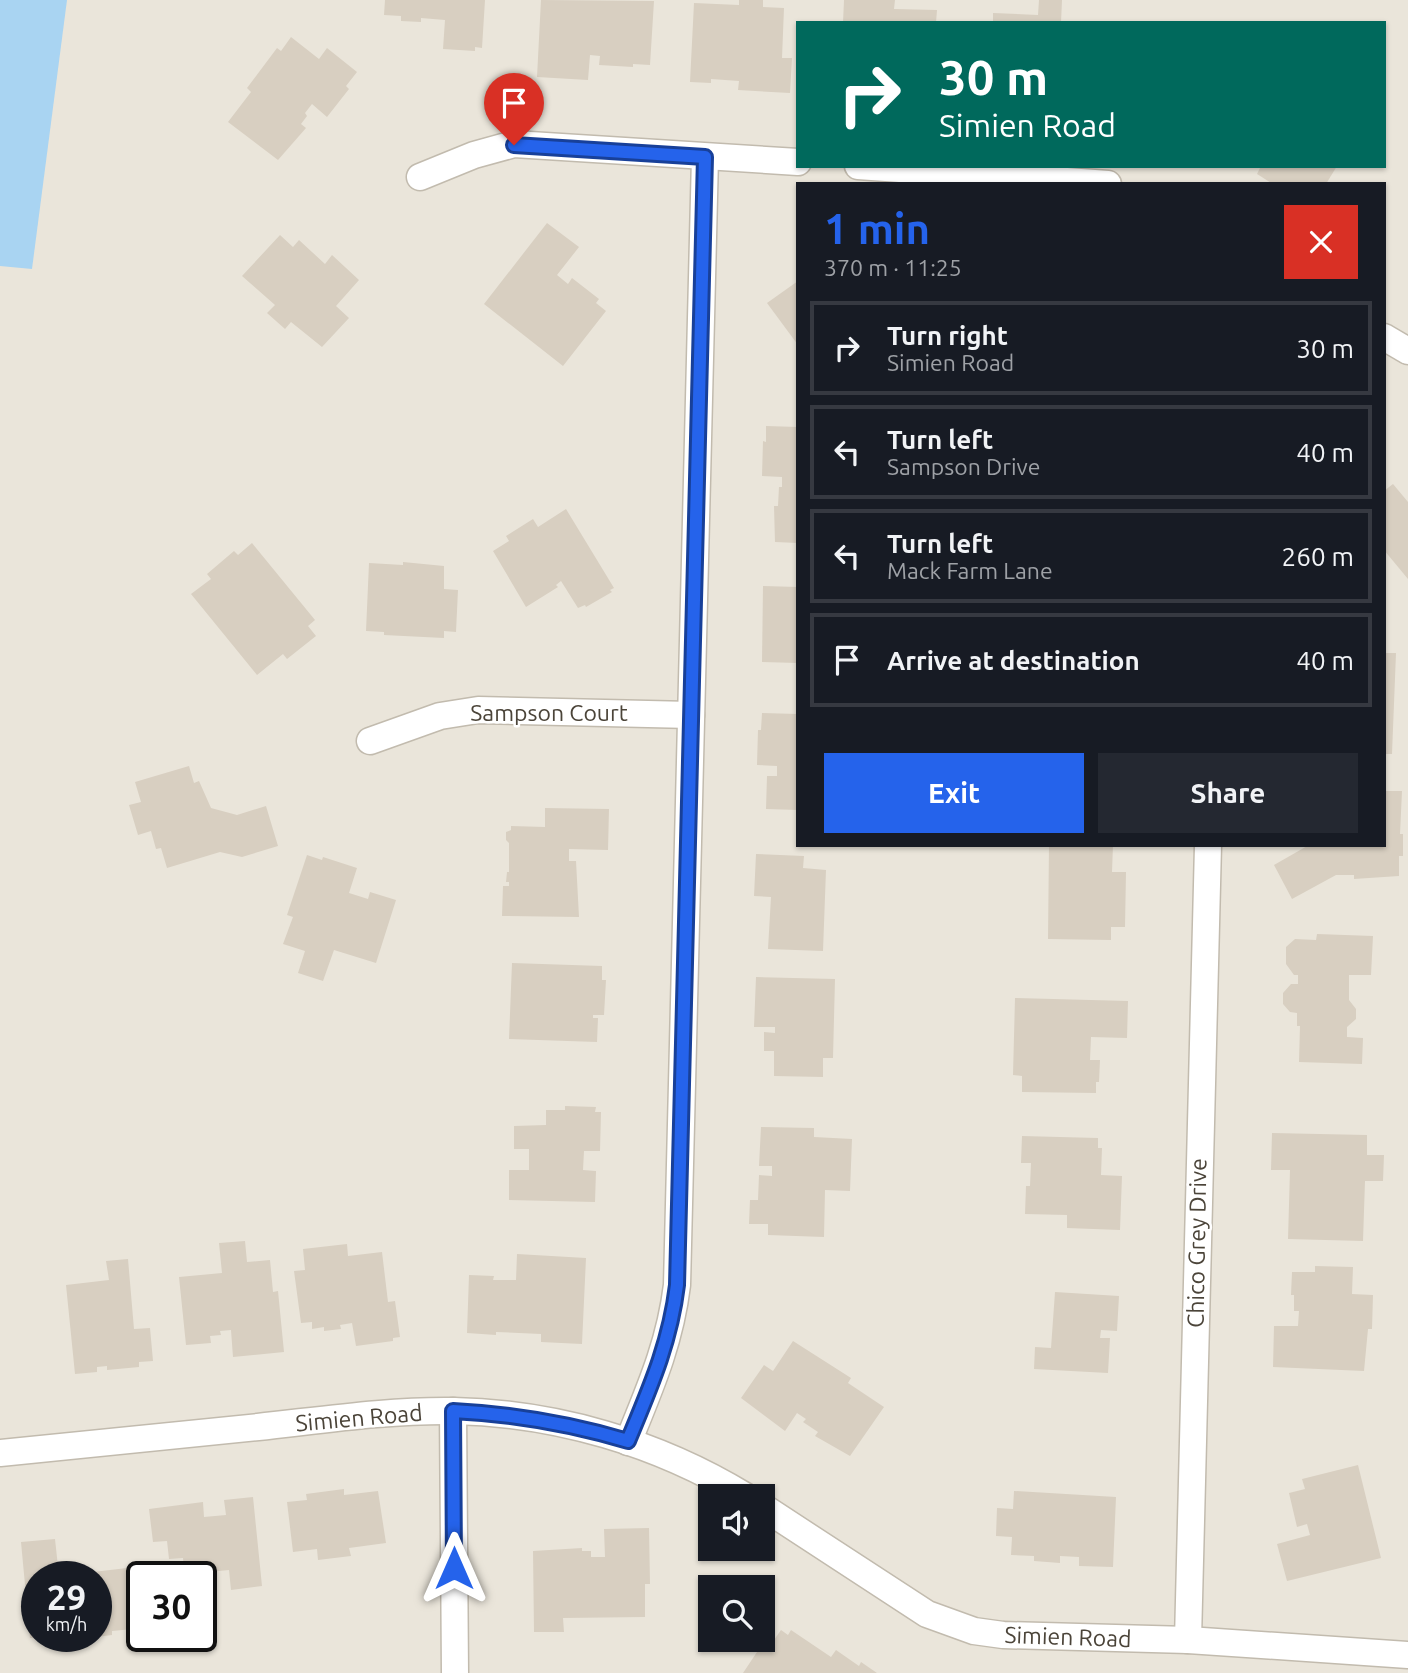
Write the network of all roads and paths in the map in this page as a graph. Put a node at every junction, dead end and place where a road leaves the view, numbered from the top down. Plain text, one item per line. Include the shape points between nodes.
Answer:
1 (705, 157) junction
2 (796, 162) edge
3 (886, 168) edge
4 (419, 177) dead end
5 (1080, 182) edge
6 (1386, 339) edge
7 (1408, 351) edge
8 (691, 715) junction
9 (370, 741) dead end
10 (1208, 847) edge
11 (453, 1411) junction
12 (628, 1441) junction
13 (0, 1453) edge
14 (724, 1484) edge
15 (775, 1515) edge
16 (1188, 1640) junction
17 (1408, 1656) edge
18 (455, 1673) edge

1 - 2 street
1 - 4 street via 514,145
1 - 8 street
3 - 5 street
6 - 7 street
8 - 9 street, Sampson Court via 478,710 440,716
8 - 12 street via 677,1285 664,1352
10 - 16 street, Chico Grey Drive
11 - 12 street, Simien Road via 541,1420
11 - 13 street, Simien Road via 387,1413
11 - 18 street
12 - 14 street, Simien Road
15 - 16 street, Simien Road via 917,1608 960,1627 1003,1635
16 - 17 street, Simien Road

